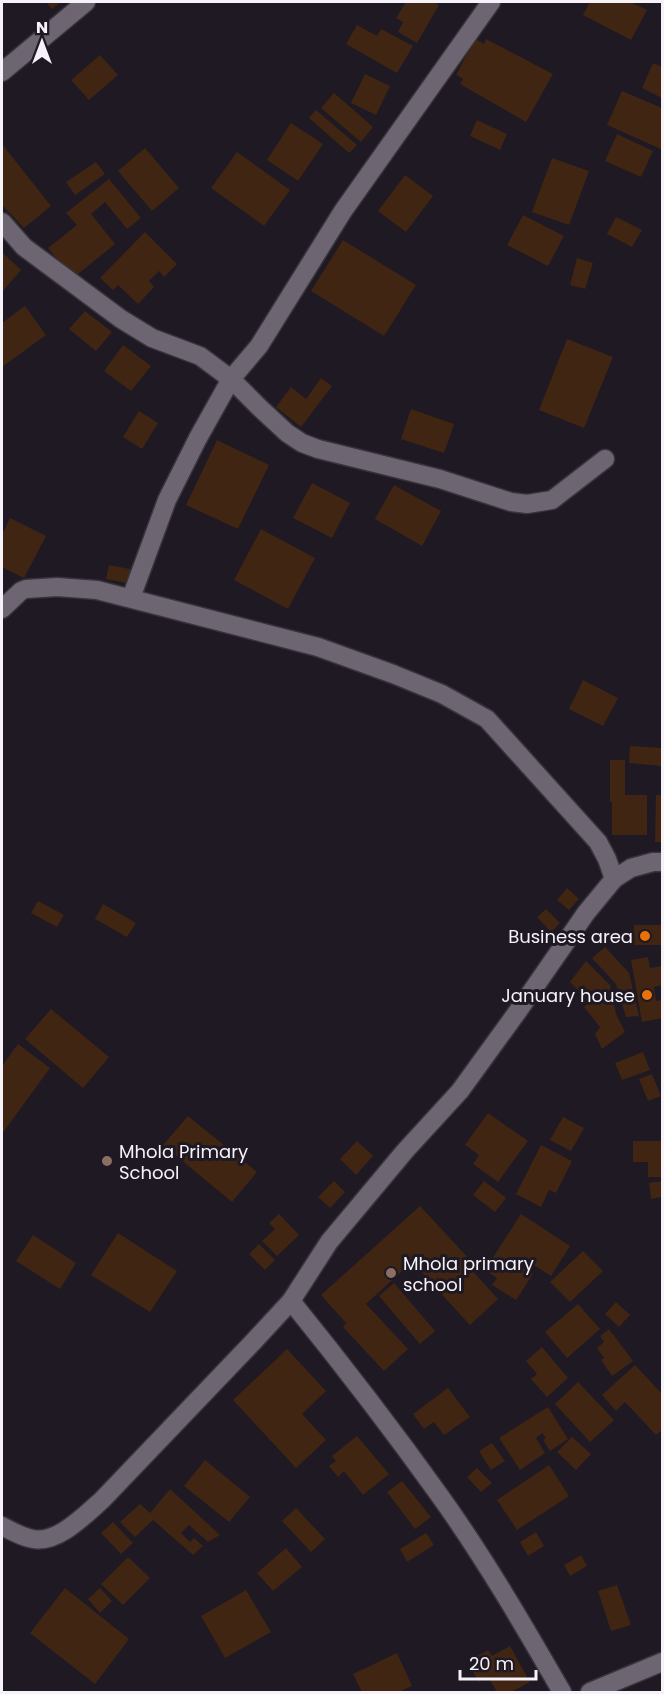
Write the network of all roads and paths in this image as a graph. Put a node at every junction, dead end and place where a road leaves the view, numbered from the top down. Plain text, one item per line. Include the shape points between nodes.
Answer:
1 (86, 2) edge
2 (491, 2) edge
3 (2, 72) edge
4 (2, 222) edge
5 (231, 379) junction
6 (605, 459) dead end
7 (131, 598) junction
8 (2, 609) edge
9 (663, 862) edge
10 (614, 879) junction
11 (291, 1301) junction
12 (2, 1526) edge
13 (663, 1662) edge
14 (562, 1692) edge
15 (590, 1692) edge

1 - 3 street
2 - 5 street via 343,211 259,346
4 - 5 street via 24,247 121,319 152,338 200,356
5 - 6 street via 302,443 511,502 552,500
5 - 7 street via 167,500
7 - 8 street via 97,590 34,587 21,591
7 - 10 street via 318,647 442,694 487,719 598,842
9 - 10 street via 630,867
10 - 11 street via 460,1091 328,1242
11 - 12 street via 102,1500 74,1524 52,1538 40,1540
11 - 14 street via 440,1497 514,1608
13 - 15 street

